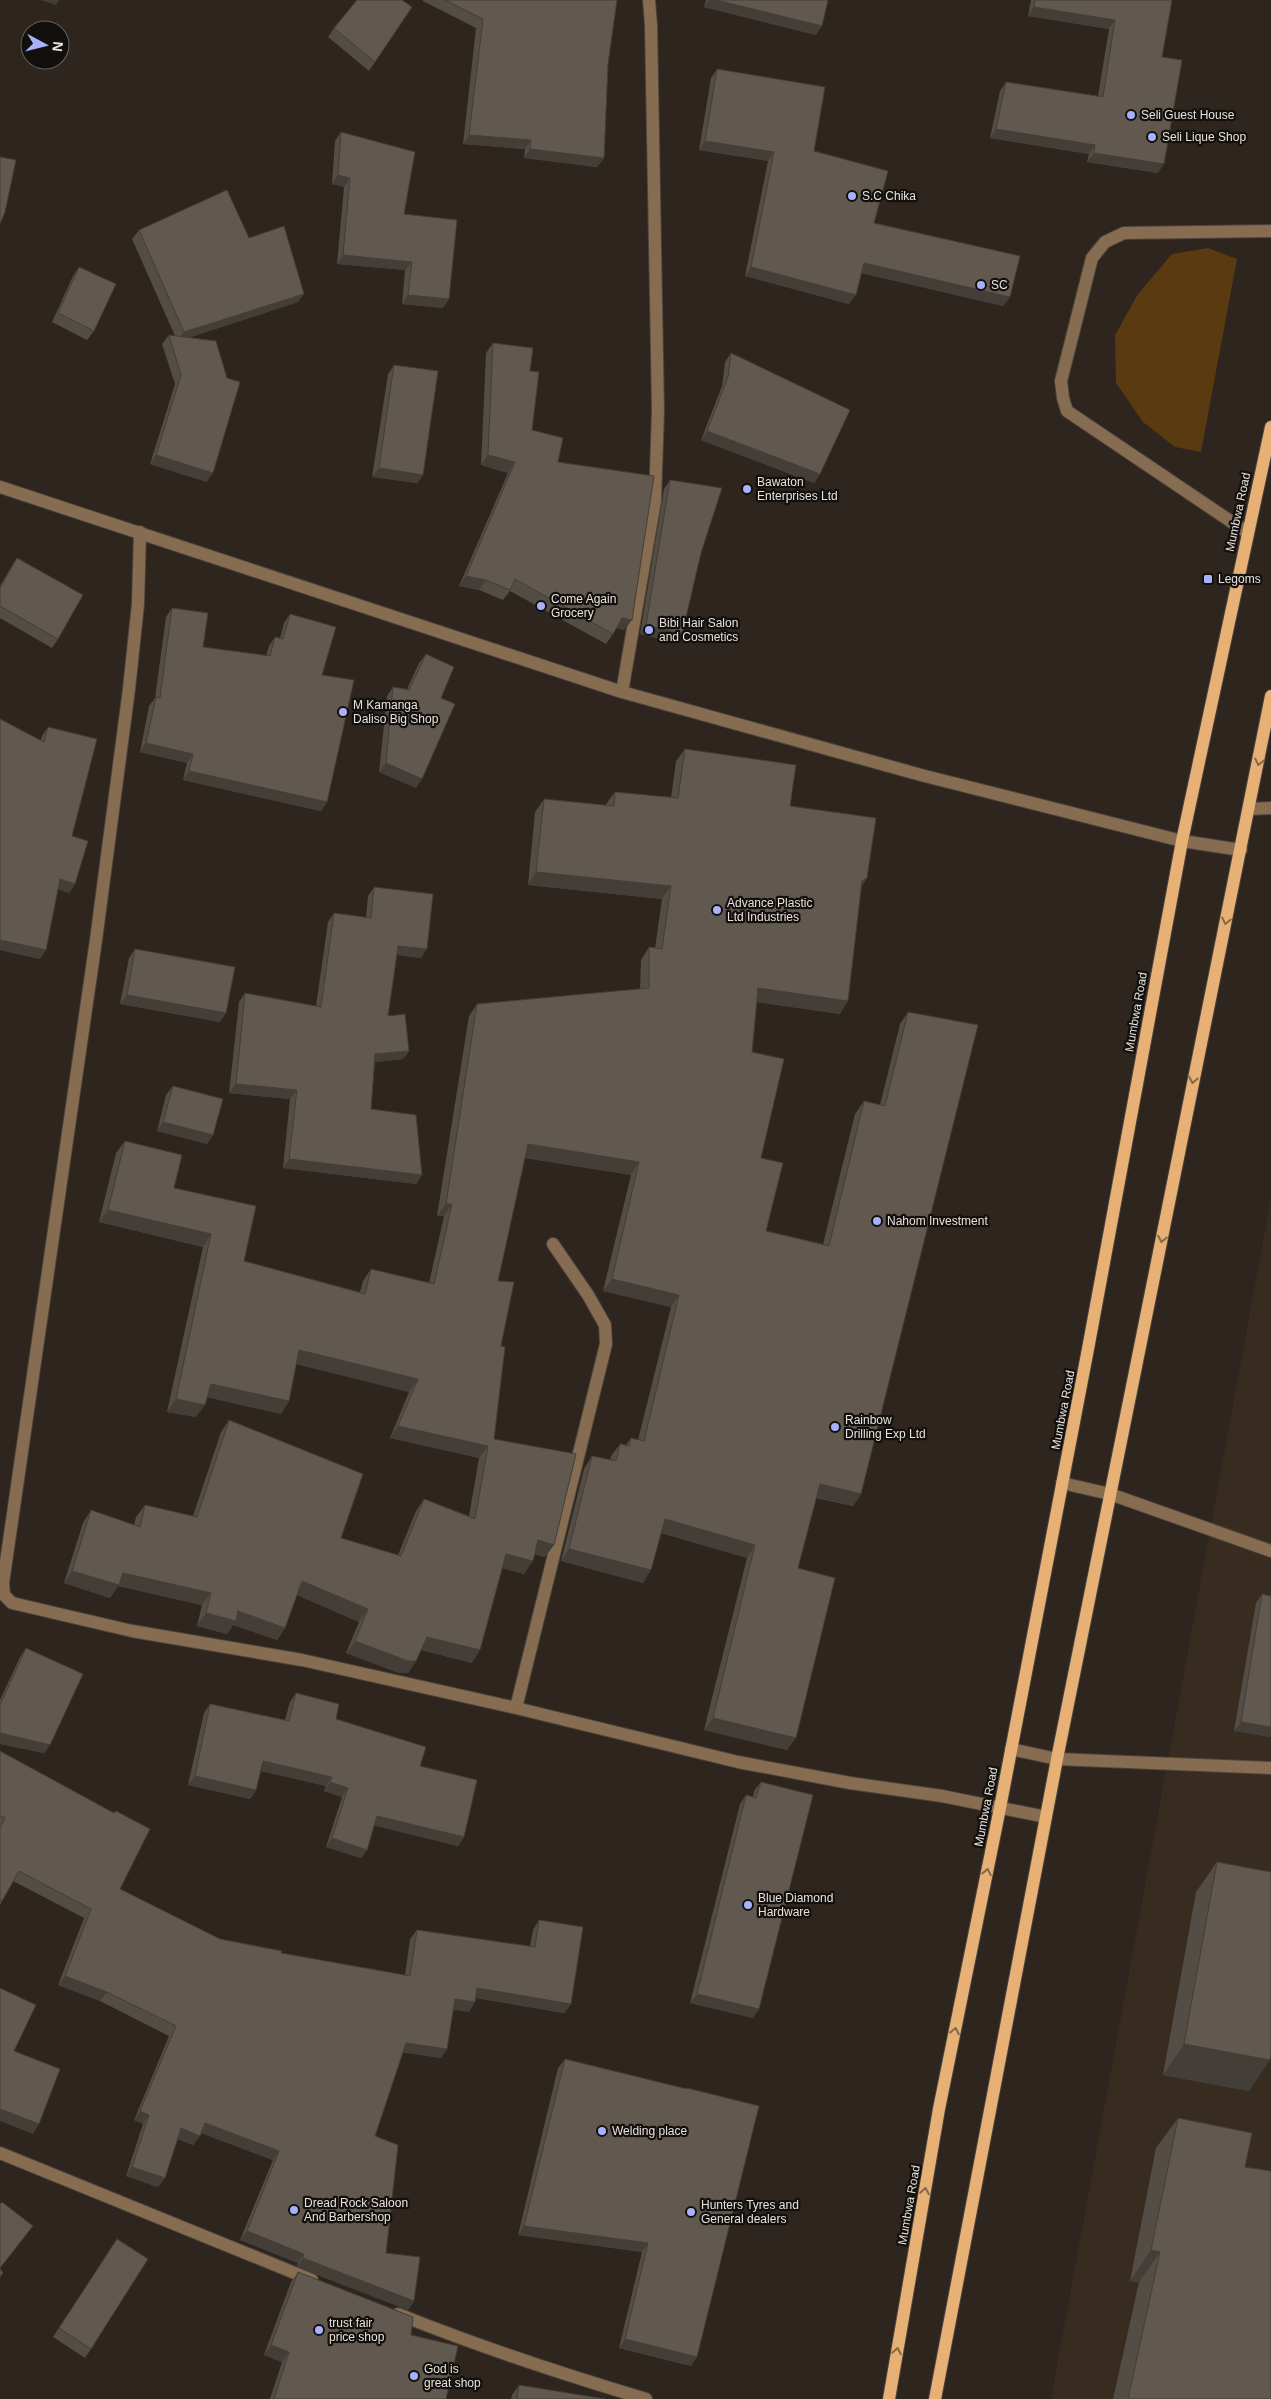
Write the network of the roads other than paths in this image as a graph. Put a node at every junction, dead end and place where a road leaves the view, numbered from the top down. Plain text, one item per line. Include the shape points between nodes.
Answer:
1 (649, 0) edge
2 (1271, 230) edge
3 (1271, 427) edge
4 (0, 487) edge
5 (140, 532) junction
6 (1248, 533) junction
7 (622, 692) junction
8 (1271, 696) edge
9 (1271, 808) edge
10 (1249, 809) junction
11 (1182, 842) junction
12 (1241, 850) junction
13 (553, 1244) dead end
14 (1062, 1483) junction
15 (1110, 1494) junction
16 (1271, 1551) edge
17 (516, 1708) junction
18 (1011, 1749) junction
19 (1057, 1759) junction
20 (1271, 1768) edge
21 (1000, 1808) junction
22 (1046, 1817) junction
23 (0, 2153) edge
24 (325, 2285) edge
25 (388, 2310) edge
26 (646, 2399) edge
27 (889, 2399) edge
28 (935, 2399) edge

1 - 7 street via 658,410 655,501
2 - 6 street via 1124,233 1105,242 1092,258 1061,381 1067,411
3 - 6 main road, Mumbwa Road
4 - 5 street
5 - 7 street
5 - 17 street via 138,604 129,690 3,1583 4,1596 12,1603 132,1631 302,1660
6 - 11 main road, Mumbwa Road
7 - 11 street via 921,775
8 -> 10 main road
9 - 10 street
10 - 12 main road
11 - 12 street
11 - 14 main road, Mumbwa Road
12 -> 15 main road
13 - 17 street via 605,1325 606,1344
14 - 15 street
14 - 18 main road, Mumbwa Road
15 - 16 street
15 - 19 main road
17 - 21 street via 738,1762
18 - 19 street
18 - 21 main road, Mumbwa Road
19 - 20 street
19 - 22 main road
21 - 22 street
27 -> 21 main road, Mumbwa Road via 939,2109
22 - 28 main road
23 - 24 street
25 - 26 street via 571,2377

